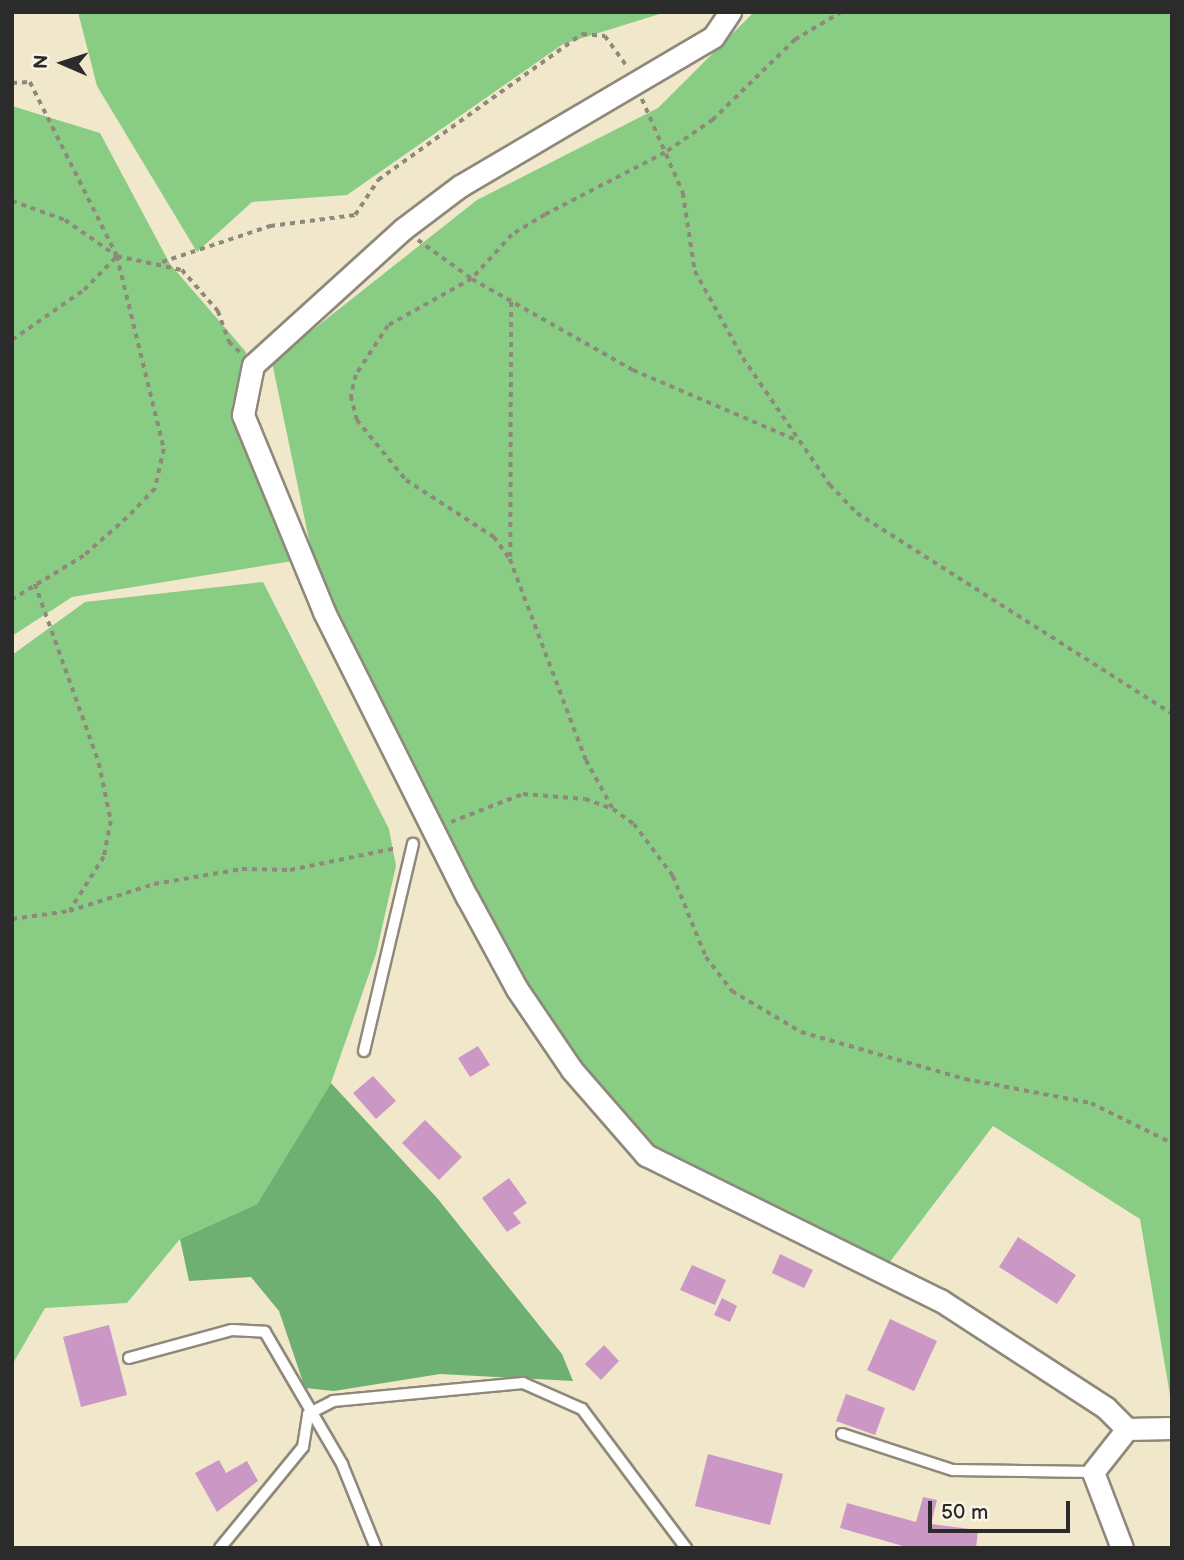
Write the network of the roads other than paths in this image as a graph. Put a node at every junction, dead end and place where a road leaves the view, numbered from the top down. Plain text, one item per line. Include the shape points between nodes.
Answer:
1 (730, 12) edge
2 (413, 844) road end
3 (363, 1051) dead end
4 (129, 1358) dead end
5 (308, 1414) junction
6 (1172, 1428) edge
7 (1127, 1429) junction
8 (842, 1434) dead end
9 (1093, 1472) junction
10 (220, 1548) edge
11 (376, 1548) edge
12 (686, 1548) edge
13 (1122, 1548) edge

1 - 7 street via 713,37 460,186 402,229 254,365 243,415 259,464 324,612 517,989 572,1070 646,1155 940,1300 1106,1408
2 - 3 lane
4 - 5 lane via 232,1330 265,1332
5 - 10 lane via 303,1447
5 - 11 lane via 342,1464
5 - 12 lane via 333,1401 477,1385 523,1383 554,1393 582,1409
6 - 7 street
7 - 9 street
8 - 9 lane via 953,1470
9 - 13 street

